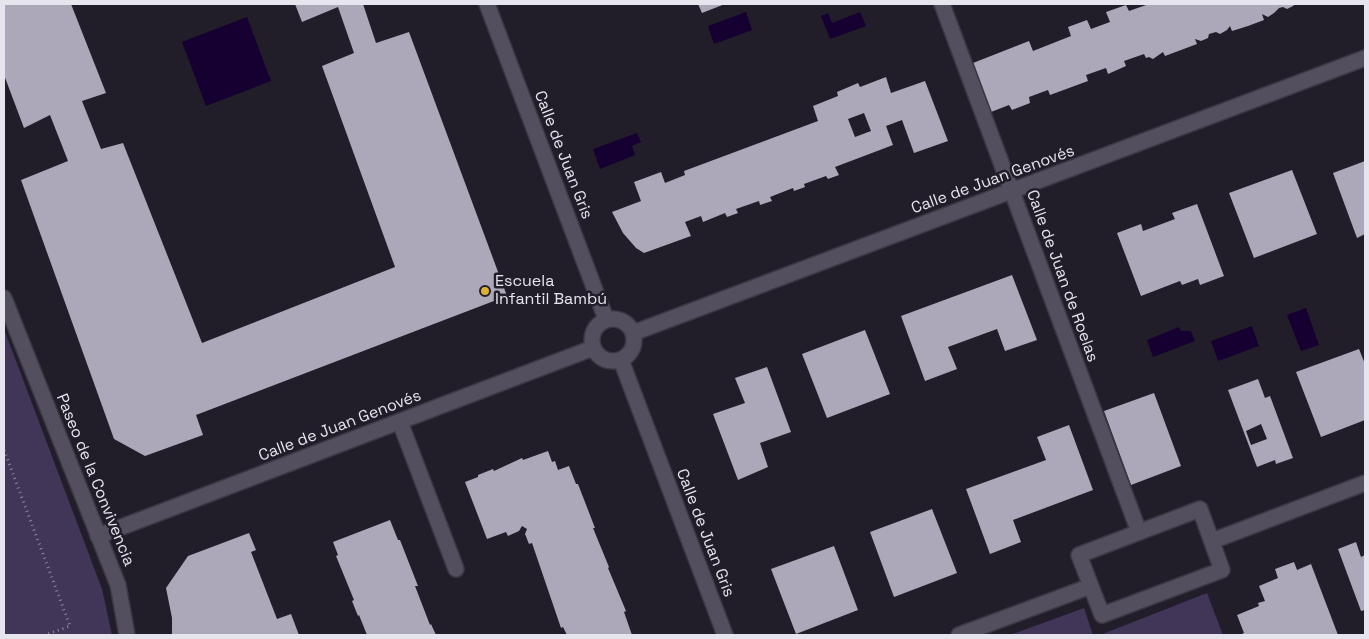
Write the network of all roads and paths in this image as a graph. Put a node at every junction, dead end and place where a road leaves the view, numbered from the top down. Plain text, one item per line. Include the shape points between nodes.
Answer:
1 (487, 4) edge
2 (942, 4) edge
3 (1365, 58) edge
4 (1012, 192) junction
5 (4, 298) edge
6 (606, 319) junction
7 (4, 328) edge
8 (633, 333) junction
9 (20, 341) junction
10 (593, 348) junction
11 (621, 360) junction
12 (400, 422) junction
13 (4, 450) edge
14 (1365, 483) edge
15 (1139, 532) junction
16 (98, 536) junction
17 (1212, 541) junction
18 (456, 569) dead end
19 (1091, 586) junction
20 (45, 635) edge
21 (127, 635) edge
22 (725, 635) edge
23 (959, 635) edge

1 - 6 street, Calle de Juan Gris
2 - 4 street, Calle de Juan de Roelas
3 - 4 street, Calle de Juan Genovés
4 - 8 street, Calle de Juan Genovés
4 - 15 street, Calle de Juan de Roelas
5 - 9 street, Paseo de la Convivencia
6 - 8 street via 617,318 627,323
6 - 10 street via 592,336
7 - 9 street, Paseo de la Convivencia
8 - 11 street via 634,343
9 - 16 street, Paseo de la Convivencia
10 - 11 street via 610,361
10 - 12 street, Calle de Juan Genovés
11 - 22 street, Calle de Juan Gris
12 - 16 street, Calle de Juan Genovés
12 - 18 street
13 - 20 path via 70,626
14 - 17 street
15 - 17 street via 1200,509
15 - 19 street via 1079,555
16 - 21 street, Paseo de la Convivencia via 118,585
17 - 19 street via 1222,570 1102,615
19 - 23 street

